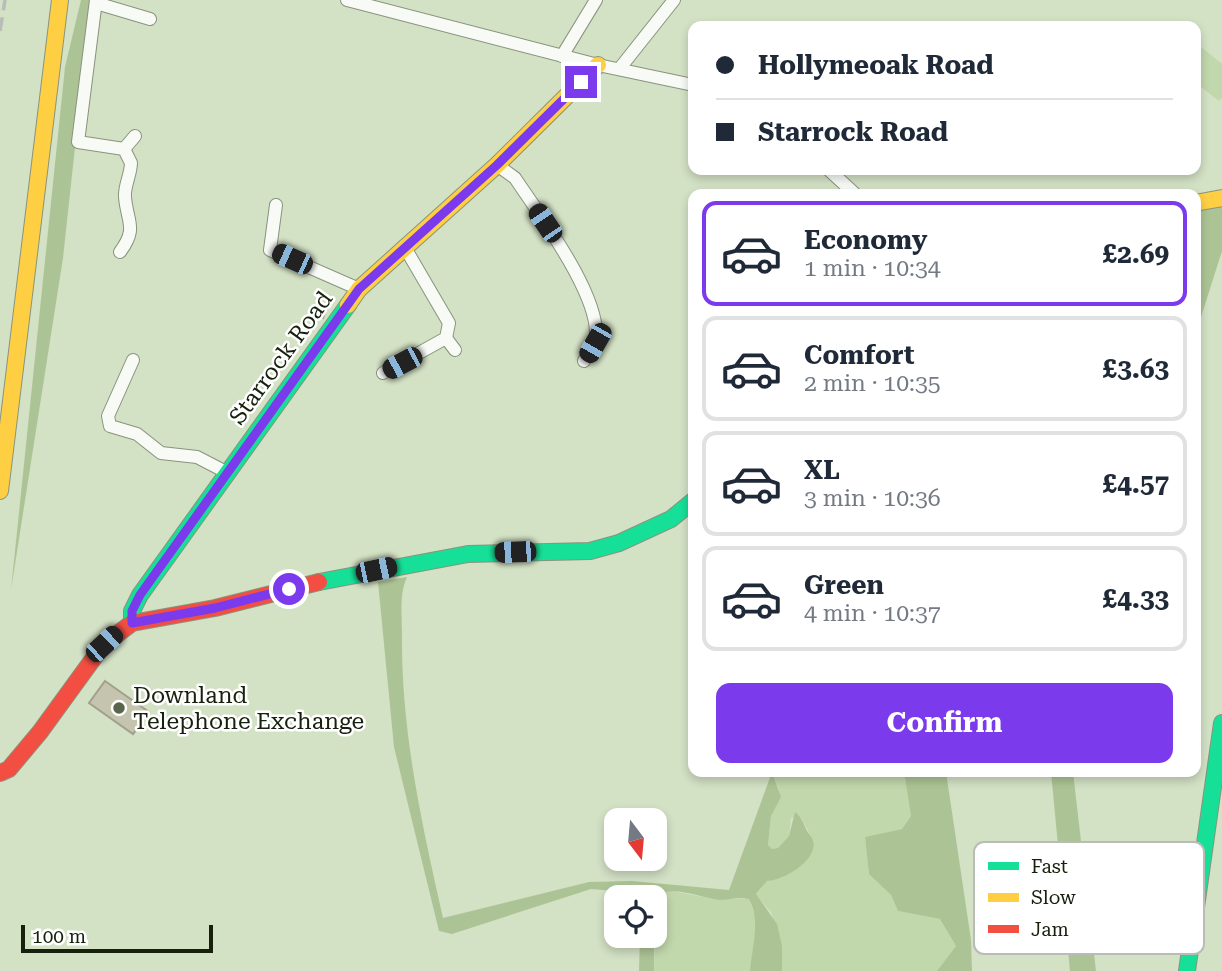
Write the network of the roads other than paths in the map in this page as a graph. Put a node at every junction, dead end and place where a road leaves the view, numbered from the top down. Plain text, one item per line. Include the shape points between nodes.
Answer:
1 (60, 0) edge
2 (347, 0) edge
3 (596, 0) edge
4 (674, 0) edge
5 (96, 1) edge
6 (150, 19) dead end
7 (562, 56) junction
8 (598, 65) junction
9 (620, 68) junction
10 (688, 84) edge
11 (135, 136) dead end
12 (124, 149) junction
13 (497, 165) junction
14 (834, 175) edge
15 (850, 189) edge
16 (1222, 198) edge
17 (1201, 201) edge
18 (276, 205) dead end
19 (404, 246) junction
20 (120, 252) dead end
21 (359, 289) junction
22 (446, 338) junction
23 (455, 350) dead end
24 (133, 360) dead end
25 (584, 361) dead end
26 (383, 373) dead end
27 (226, 472) junction
28 (0, 491) edge
29 (688, 505) edge
30 (132, 623) junction
31 (1222, 723) edge
32 (0, 773) edge
33 (1204, 851) edge

1 - 28 main road
2 - 7 street
3 - 7 street
4 - 9 street
5 - 6 street
5 - 12 street via 78,142
7 - 8 street
8 - 9 street
8 - 13 main road, Starrock Road
9 - 10 street
11 - 12 street
12 - 20 street via 131,163 124,193 130,238
13 - 19 main road, Starrock Road
13 - 25 street via 515,178 588,294 595,343
14 - 15 street
16 - 17 main road
18 - 21 street via 270,250
19 - 21 main road, Starrock Road
19 - 22 street via 449,323
21 - 27 main road, Starrock Road
22 - 23 street
22 - 26 street
24 - 27 street via 108,416 110,426 138,434 161,453 197,457
27 - 30 main road, Starrock Road via 140,595
29 - 30 main road via 671,519 590,551 468,554
30 - 32 main road via 104,644 40,732 9,769
31 - 33 main road

